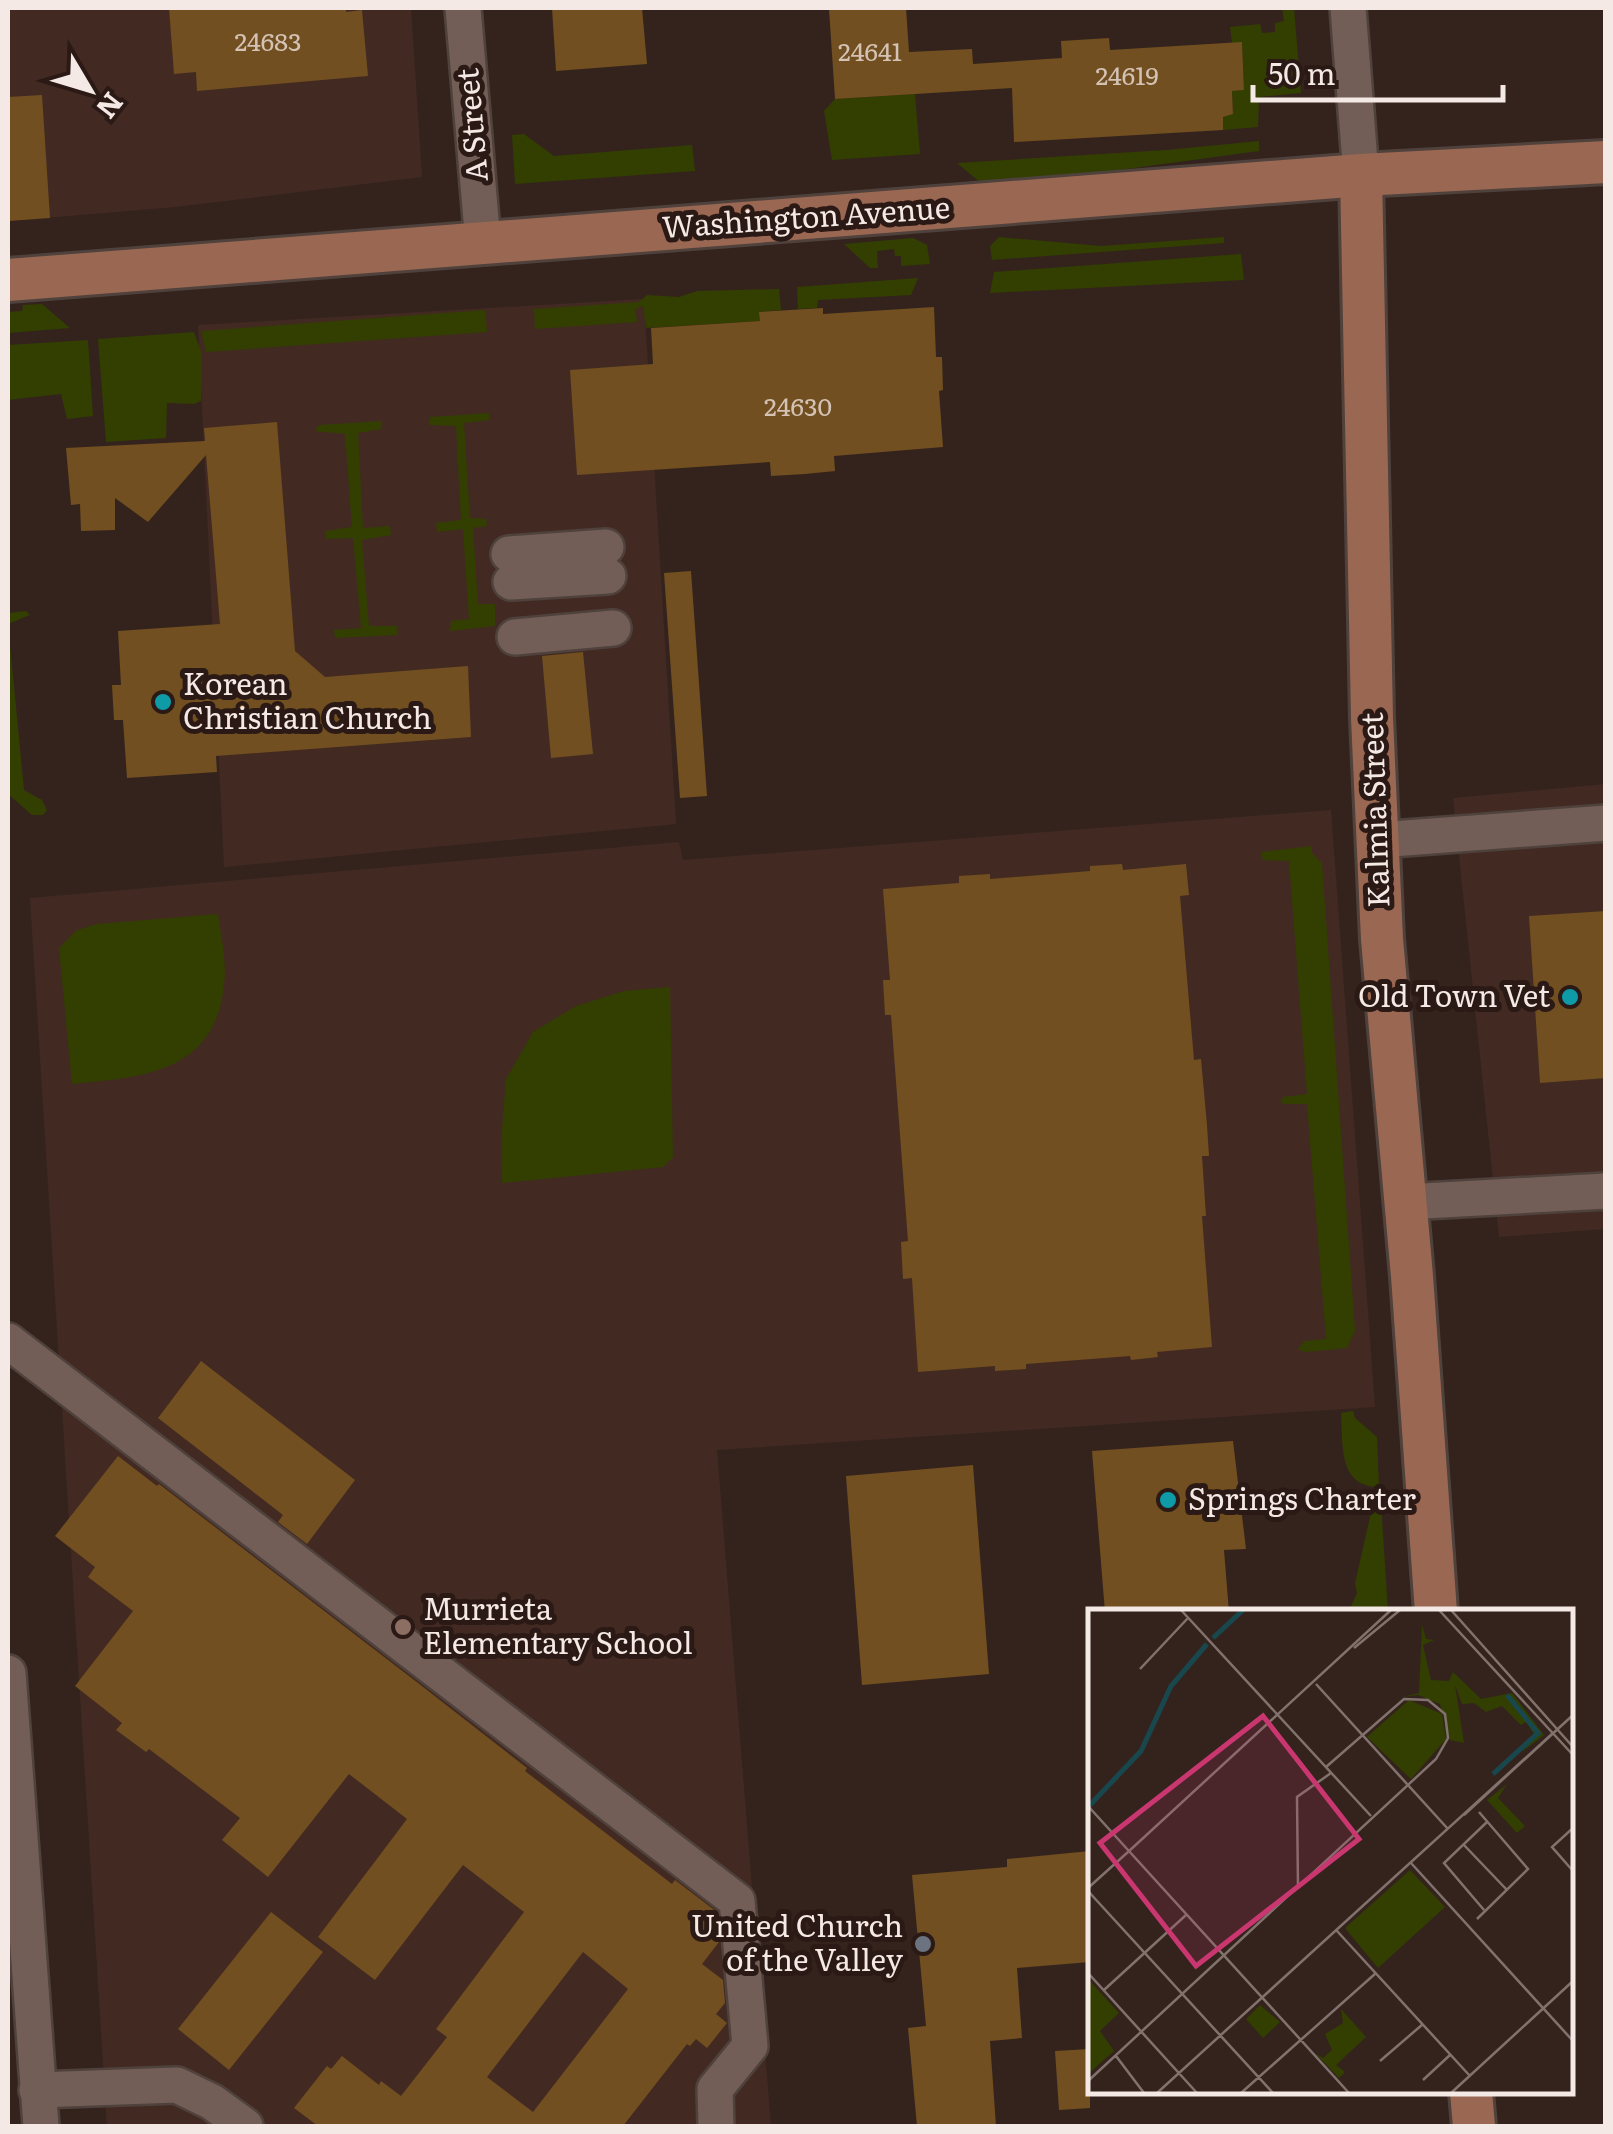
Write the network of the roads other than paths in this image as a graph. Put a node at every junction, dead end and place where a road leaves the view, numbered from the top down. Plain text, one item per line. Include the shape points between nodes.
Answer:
1 (463, 8) edge
2 (1348, 8) edge
3 (1606, 162) edge
4 (1361, 174) junction
5 (483, 243) junction
6 (8, 280) edge
7 (610, 589) joint
8 (1606, 822) edge
9 (1378, 840) junction
10 (1606, 1191) edge
11 (1405, 1202) junction
12 (8, 1341) edge
13 (1436, 1609) edge
14 (8, 1673) edge
15 (37, 2090) junction
16 (1472, 2094) edge
17 (40, 2126) edge
18 (245, 2126) edge
19 (716, 2126) edge
20 (1474, 2126) edge

1 - 5 street, A Street
2 - 4 street, Kalmia Street
3 - 4 main road, Washington Avenue
4 - 5 main road, Washington Avenue
4 - 9 main road, Kalmia Street
5 - 6 main road, Washington Avenue
7 - 7 street via 512,596
8 - 9 street
9 - 11 main road, Kalmia Street
10 - 11 street
11 - 13 main road, Kalmia Street
12 - 19 street via 737,1901 750,2046 715,2088
14 - 15 street
15 - 17 street
15 - 18 street via 176,2085
16 - 20 main road

